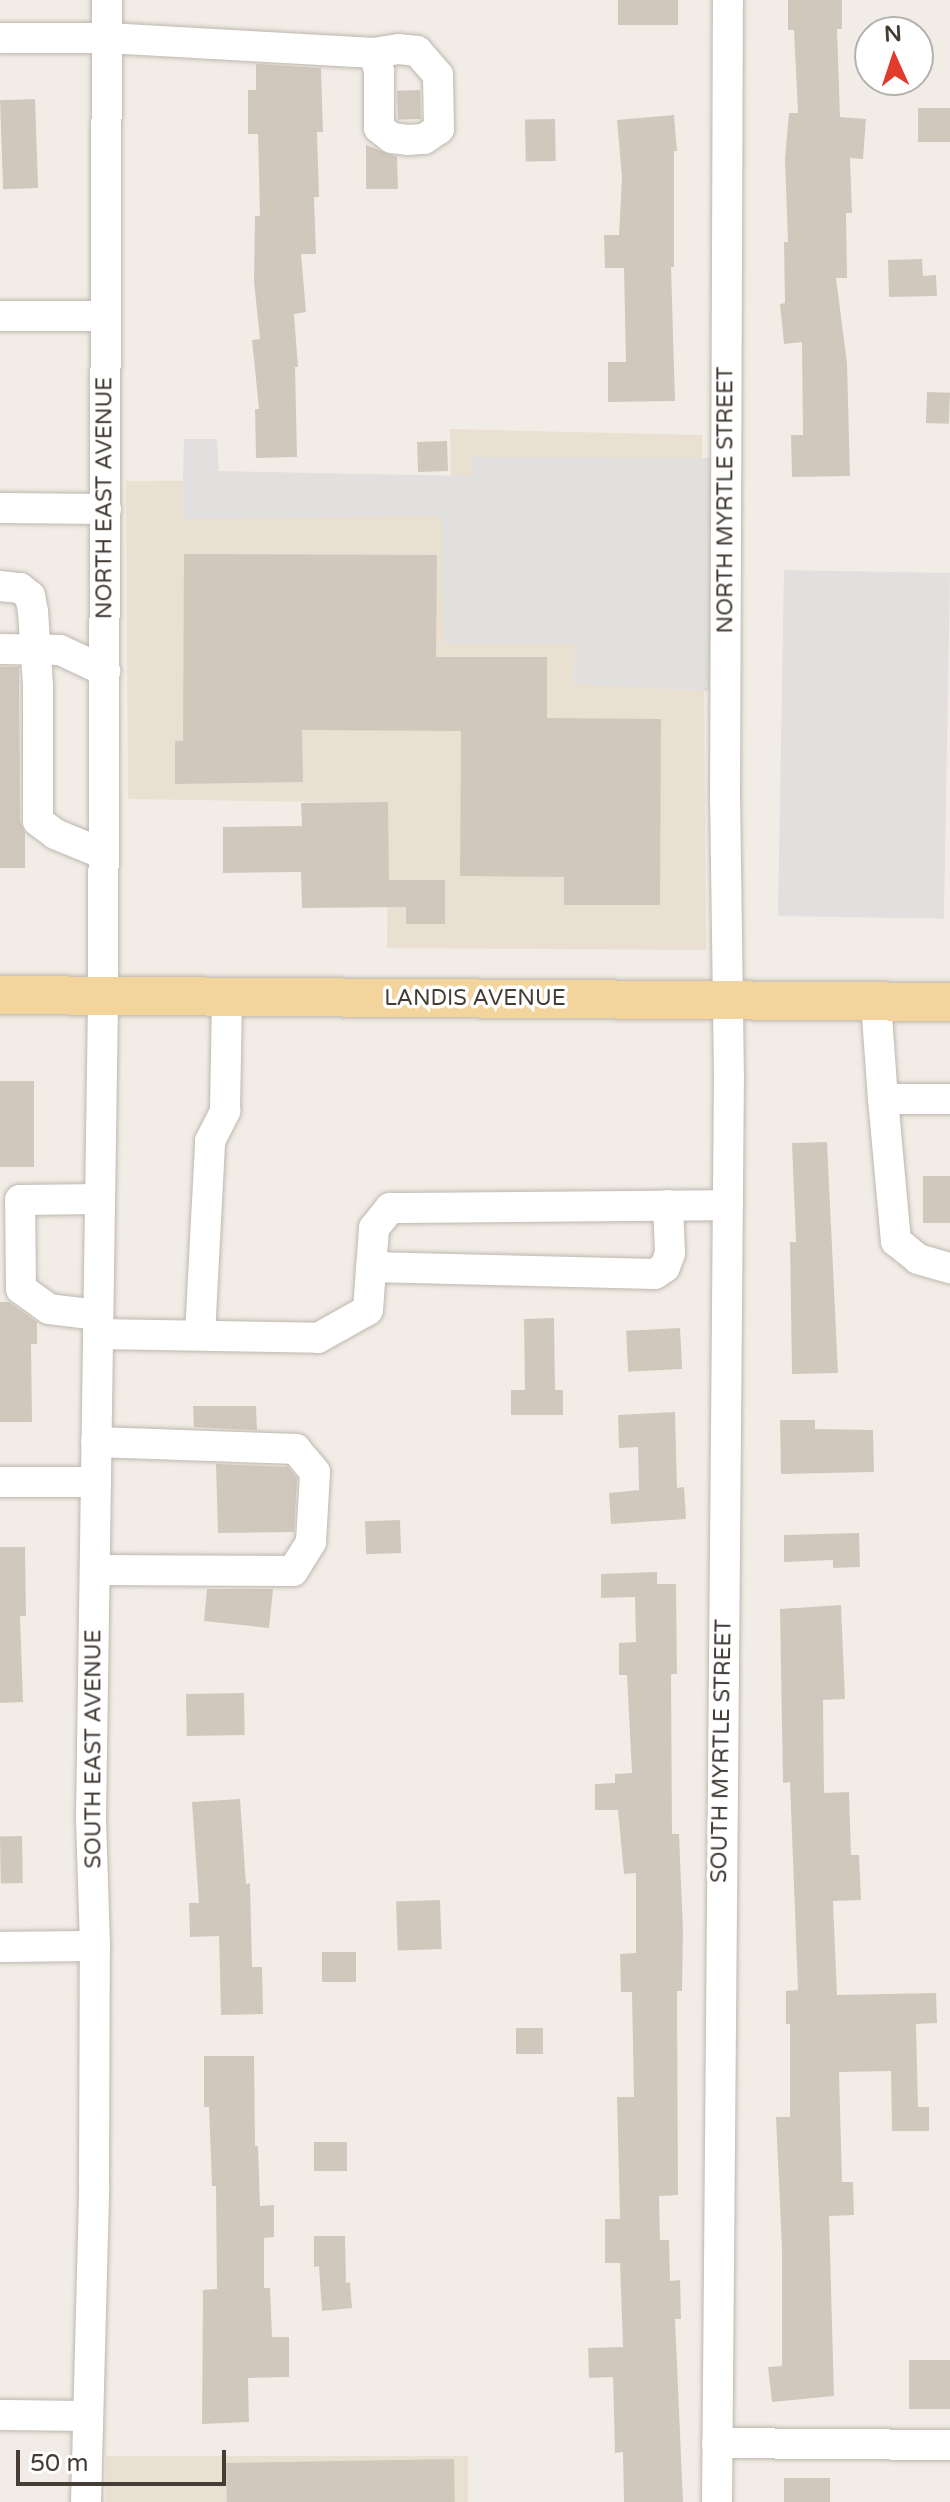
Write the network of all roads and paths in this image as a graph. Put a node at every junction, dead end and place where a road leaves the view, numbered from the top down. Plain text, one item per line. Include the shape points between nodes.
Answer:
1 (107, 0) edge
2 (728, 0) edge
3 (0, 38) edge
4 (107, 38) junction
5 (374, 53) dead end
6 (0, 316) edge
7 (106, 316) junction
8 (0, 508) edge
9 (106, 509) junction
10 (0, 586) edge
11 (0, 649) edge
12 (34, 649) junction
13 (105, 671) junction
14 (104, 854) junction
15 (0, 995) edge
16 (103, 996) junction
17 (227, 997) junction
18 (728, 1000) junction
19 (876, 1002) junction
20 (950, 1002) edge
21 (883, 1099) junction
22 (950, 1099) edge
23 (100, 1199) junction
24 (668, 1205) junction
25 (728, 1205) junction
26 (371, 1267) junction
27 (950, 1268) edge
28 (98, 1325) junction
29 (200, 1335) junction
30 (96, 1442) junction
31 (0, 1482) edge
32 (96, 1482) junction
33 (95, 1570) junction
34 (95, 1946) junction
35 (0, 1947) edge
36 (0, 2415) edge
37 (88, 2416) junction
38 (717, 2443) junction
39 (950, 2445) edge
40 (86, 2502) edge
41 (717, 2502) edge

1 - 4 street, NORTH EAST AVENUE
2 - 18 street, NORTH MYRTLE STREET
3 - 4 street
4 - 5 street
4 - 7 street, NORTH EAST AVENUE
6 - 7 street
7 - 9 street, NORTH EAST AVENUE
8 - 9 street
9 - 13 street, NORTH EAST AVENUE
10 - 12 street via 20,588 30,596
11 - 12 street
12 - 13 street via 60,650
12 - 14 street via 38,821 55,834
13 - 14 street, NORTH EAST AVENUE
14 - 16 street, NORTH EAST AVENUE
15 - 16 main road, LANDIS AVENUE
16 - 17 main road, LANDIS AVENUE
16 - 23 street, SOUTH EAST AVENUE
17 - 18 main road, LANDIS AVENUE
17 - 29 street via 225,1111 210,1141
18 - 19 main road, LANDIS AVENUE
18 - 25 street, SOUTH MYRTLE STREET
19 - 20 main road, LANDIS AVENUE
19 - 21 street
21 - 22 street
21 - 27 street via 896,1241 918,1259
23 - 28 street, SOUTH EAST AVENUE
23 - 28 street via 20,1200 21,1289 49,1309
24 - 25 street
24 - 26 street via 390,1208 374,1228
24 - 26 street via 670,1253 665,1267 655,1274
25 - 38 street, SOUTH MYRTLE STREET
26 - 29 street via 368,1310 318,1338
28 - 29 street
28 - 30 street, SOUTH EAST AVENUE
30 - 32 street, SOUTH EAST AVENUE
30 - 33 street via 296,1449 315,1472 311,1542 293,1571
31 - 32 street
32 - 33 street, SOUTH EAST AVENUE
33 - 34 street, SOUTH EAST AVENUE
34 - 35 street
34 - 37 street, SOUTH EAST AVENUE
36 - 37 street
37 - 40 street, SOUTH EAST AVENUE
38 - 39 street
38 - 41 street, SOUTH MYRTLE STREET

